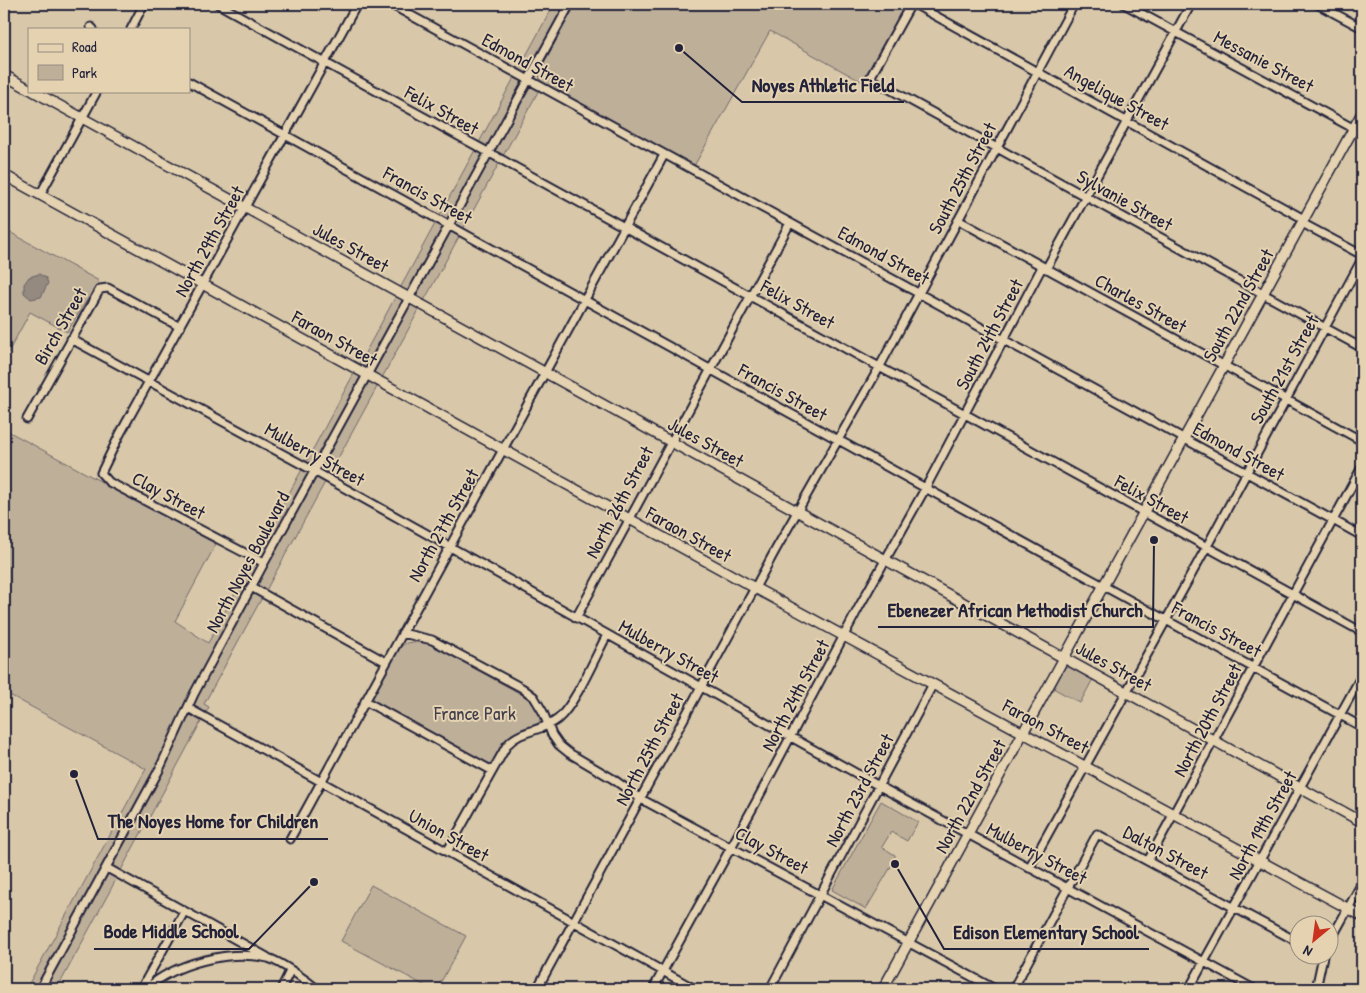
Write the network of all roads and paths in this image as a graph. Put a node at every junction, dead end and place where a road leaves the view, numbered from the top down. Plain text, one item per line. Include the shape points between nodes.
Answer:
1 (144, 4) edge
2 (218, 4) edge
3 (356, 4) edge
4 (390, 4) edge
5 (912, 4) edge
6 (1074, 4) edge
7 (1124, 4) edge
8 (1191, 4) edge
9 (1318, 4) edge
10 (567, 5) edge
11 (132, 28) edge
12 (1362, 28) edge
13 (1176, 32) junction
14 (324, 63) junction
15 (1037, 72) junction
16 (4, 75) edge
17 (528, 80) junction
18 (190, 83) edge
19 (28, 88) edge
20 (35, 92) edge
21 (96, 92) edge
22 (1362, 113) edge
23 (82, 119) junction
24 (1127, 121) junction
25 (1358, 131) edge
26 (285, 135) junction
27 (996, 148) junction
28 (488, 154) junction
29 (664, 155) junction
30 (4, 175) edge
31 (40, 195) junction
32 (1085, 196) junction
33 (246, 208) junction
34 (958, 220) junction
35 (1303, 221) junction
36 (790, 223) junction
37 (449, 225) junction
38 (624, 228) junction
39 (1362, 255) edge
40 (1362, 259) edge
41 (1044, 268) junction
42 (203, 285) junction
43 (919, 293) junction
44 (1263, 294) junction
45 (749, 296) junction
46 (409, 297) junction
47 (585, 300) junction
48 (180, 327) junction
49 (1325, 328) junction
50 (70, 339) junction
51 (1004, 341) junction
52 (1362, 348) edge
53 (1223, 366) junction
54 (879, 368) junction
55 (710, 369) junction
56 (546, 372) junction
57 (368, 375) junction
58 (149, 382) junction
59 (1285, 399) junction
60 (964, 416) junction
61 (27, 419) dead end
62 (120, 434) joint
63 (1184, 439) junction
64 (671, 440) junction
65 (837, 441) junction
66 (1362, 441) edge
67 (504, 450) junction
68 (1362, 467) edge
69 (314, 471) junction
70 (1246, 473) junction
71 (925, 489) junction
72 (798, 511) junction
73 (1144, 513) junction
74 (628, 519) junction
75 (1333, 521) junction
76 (1362, 536) edge
77 (449, 548) junction
78 (1206, 548) junction
79 (886, 560) junction
80 (264, 563) junction
81 (1103, 586) junction
82 (252, 587) junction
83 (755, 588) junction
84 (1293, 595) junction
85 (576, 618) junction
86 (1165, 620) junction
87 (402, 632) junction
88 (1362, 632) edge
89 (607, 635) junction
90 (844, 637) junction
91 (1064, 657) junction
92 (386, 662) junction
93 (1254, 667) junction
94 (1362, 675) edge
95 (934, 684) junction
96 (701, 687) junction
97 (1126, 691) junction
98 (365, 701) junction
99 (188, 708) junction
100 (1340, 715) junction
101 (548, 725) junction
102 (1362, 727) edge
103 (1023, 732) junction
104 (791, 737) junction
105 (1215, 741) junction
106 (1085, 765) junction
107 (491, 770) junction
108 (321, 782) junction
109 (879, 786) junction
110 (1300, 788) junction
111 (641, 799) junction
112 (1174, 814) junction
113 (1362, 822) edge
114 (968, 834) junction
115 (290, 839) dead end
116 (731, 847) junction
117 (447, 852) junction
118 (1148, 861) junction
119 (1261, 861) junction
120 (106, 868) junction
121 (1029, 868) junction
122 (1362, 883) edge
123 (1068, 888) junction
124 (822, 895) junction
125 (1235, 908) junction
126 (1348, 909) junction
127 (184, 912) junction
128 (1362, 916) edge
129 (574, 922) junction
130 (1338, 927) edge
131 (1288, 937) edge
132 (908, 942) junction
133 (269, 958) junction
134 (1204, 962) junction
135 (1321, 966) edge
136 (290, 971) junction
137 (663, 971) junction
138 (40, 989) edge
139 (142, 989) edge
140 (146, 989) edge
141 (281, 989) edge
142 (317, 989) edge
143 (537, 989) edge
144 (653, 989) edge
145 (695, 989) edge
146 (770, 989) edge
147 (883, 989) edge
148 (995, 989) edge
149 (1013, 989) edge
150 (1189, 989) edge
151 (1254, 989) edge
152 (1316, 989) edge

1 - 11 street
2 - 14 street, Felix Street
3 - 14 street, North 29th Street
4 - 17 street, Edmond Street
5 - 15 street, Angelique Street
5 - 27 street, Sylvanie Street via 871,76 873,80
6 - 15 street, South 25th Street
7 - 13 street, Messanie Street
8 - 13 street, South 24th Street
9 - 12 street
10 - 17 street, North Noyes Boulevard
13 - 24 street, South 24th Street
13 - 25 street, Messanie Street
14 - 26 street, North 29th Street
14 - 28 street, Felix Street
15 - 24 street, Angelique Street
15 - 27 street, South 25th Street
16 - 19 main road
17 - 28 street, North Noyes Boulevard
17 - 29 street, Edmond Street
18 - 26 street, Francis Street
20 - 23 main road, Jules Street
21 - 23 street
22 - 25 main road, South 22nd Street
23 - 31 street
23 - 33 main road, Jules Street
24 - 32 street, South 24th Street
24 - 35 street, Angelique Street
25 - 35 main road, South 22nd Street
26 - 33 street, North 29th Street
26 - 37 street, Francis Street
27 - 32 street, Sylvanie Street
27 - 34 street, South 25th Street
28 - 37 street, North Noyes Boulevard
28 - 38 street, Felix Street
29 - 36 street, Edmond Street
29 - 38 street, North 27th Street
30 - 31 main road, Faraon Street
31 - 42 main road, Faraon Street
32 - 41 street, South 24th Street
32 - 44 street, Sylvanie Street
33 - 42 street, North 29th Street
33 - 46 main road, Jules Street
34 - 41 street, Charles Street
34 - 43 street, South 25th Street
35 - 39 street, Angelique Street
35 - 44 main road, South 22nd Street
36 - 43 street, Edmond Street
36 - 45 street, North 26th Street
37 - 46 street, North Noyes Boulevard
37 - 47 street, Francis Street
38 - 45 street, Felix Street
38 - 47 street, North 27th Street
40 - 49 street, South 21st Street
41 - 51 street, South 24th Street
41 - 53 street, Charles Street
42 - 48 street, North 29th Street
42 - 57 main road, Faraon Street
43 - 51 street, Edmond Street
43 - 54 street, South 25th Street
44 - 49 street, Sylvanie Street
44 - 53 main road, South 22nd Street
45 - 54 street, Felix Street
45 - 55 street, North 26th Street
46 - 56 main road, Jules Street
46 - 57 street, North Noyes Boulevard
47 - 55 street, Francis Street
47 - 56 street, North 27th Street
48 - 50 street, Birch Street via 108,288 100,289
48 - 58 street, North 29th Street
49 - 52 street, Sylvanie Street
49 - 59 street, South 21st Street
50 - 58 street, Mulberry Street
50 - 61 street, Birch Street
51 - 60 street, South 24th Street
51 - 63 street, Edmond Street
53 - 59 street, Charles Street
53 - 63 main road, South 22nd Street
54 - 60 street, Felix Street
54 - 65 street, North 25th Street
55 - 64 street, North 26th Street
55 - 65 street, Francis Street
56 - 64 main road, Jules Street
56 - 67 street, North 27th Street
57 - 67 main road, Faraon Street
57 - 69 street, North Noyes Boulevard
58 - 62 street, North 29th Street
58 - 69 street, Mulberry Street
59 - 66 street, Charles Street
59 - 70 street, South 21st Street
60 - 71 street, North 24th Street
60 - 73 street, Felix Street
62 - 80 street, Clay Street via 102,470 102,477
63 - 70 street, Edmond Street
63 - 73 main road, South 22nd Street
64 - 72 main road, Jules Street
64 - 74 street, North 26th Street
65 - 71 street, Francis Street
65 - 72 street, North 25th Street
67 - 74 main road, Faraon Street
67 - 77 street, North 27th Street
68 - 75 street, North 20th Street
69 - 77 street, Mulberry Street
69 - 80 street, North Noyes Boulevard
70 - 75 street, Edmond Street
70 - 78 street, South 21st Street
71 - 79 street, North 24th Street
71 - 81 street, Francis Street
72 - 79 main road, Jules Street
72 - 83 street, North 25th Street
73 - 78 street, Felix Street
73 - 81 main road, North 22nd Street
74 - 83 main road, Faraon Street
74 - 85 street, North 26th Street
75 - 76 street, Edmond Street
75 - 84 street, North 20th Street
77 - 85 street, Mulberry Street
77 - 87 street, North 27th Street
78 - 84 street, Felix Street
78 - 86 street, South 21st Street
79 - 90 street, North 24th Street
79 - 91 main road, Jules Street
80 - 82 street, North Noyes Boulevard
81 - 86 street, Francis Street
81 - 91 main road, North 22nd Street
82 - 92 street
82 - 99 street, North Noyes Boulevard
83 - 90 main road, Faraon Street
83 - 96 street, North 25th Street
84 - 88 street, Felix Street
84 - 93 street, North 20th Street
85 - 89 street, Mulberry Street
86 - 93 street, Francis Street
86 - 97 street, South 21st Street
87 - 92 street, North 27th Street
87 - 101 street via 432,640 534,697
89 - 96 street, Mulberry Street
89 - 101 street via 568,707
90 - 95 main road, Faraon Street
90 - 104 street, North 24th Street
91 - 97 main road, Jules Street
91 - 103 main road, North 22nd Street
92 - 98 street, North 27th Street
93 - 100 street, Francis Street
93 - 105 street, North 20th Street
94 - 100 street, North 19th Street
95 - 103 main road, Faraon Street
95 - 109 street, North 23rd Street
96 - 104 street, Mulberry Street
96 - 111 street, North 25th Street
97 - 105 main road, Jules Street
97 - 106 street, South 21st Street
98 - 107 street
98 - 108 street, North 27th Street
99 - 108 street, Union Street
99 - 120 street, North Noyes Boulevard
100 - 102 street, Francis Street
100 - 110 street, North 19th Street
101 - 107 street via 513,738
101 - 111 street, Clay Street via 559,745
103 - 106 main road, Faraon Street
103 - 114 main road, North 22nd Street
104 - 109 street, Mulberry Street
104 - 116 street, North 24th Street
105 - 110 main road, Jules Street
105 - 112 street, North 20th Street
106 - 112 main road, Faraon Street
106 - 121 street, South 21st Street
107 - 117 street
108 - 115 street, North 27th Street
108 - 117 street, Union Street
109 - 114 street, Mulberry Street
109 - 124 street, North 23rd Street
110 - 113 main road, Jules Street
110 - 119 street, North 19th Street
111 - 116 street, Clay Street
111 - 129 street, North 25th Street
112 - 118 street, North 20th Street
112 - 119 main road, Faraon Street
114 - 121 street, Mulberry Street
114 - 132 main road, North 22nd Street
116 - 124 street, Clay Street
116 - 137 street, North 24th Street
117 - 129 street, Union Street
118 - 123 street, Dalton Street via 1097,834
118 - 125 street, Dalton Street
119 - 125 street, North 19th Street
119 - 126 main road, Faraon Street
120 - 127 street
120 - 138 street, North Noyes Boulevard
121 - 123 street, Mulberry Street
122 - 126 street
123 - 134 street, Mulberry Street
123 - 149 street
124 - 132 street, Clay Street
124 - 146 street, North 23rd Street
125 - 131 street, Dalton Street
125 - 134 street, North 19th Street
126 - 128 main road, Faraon Street
126 - 130 street
127 - 133 street
127 - 139 street
129 - 137 street, Union Street
129 - 143 street, North 25th Street
132 - 147 main road, North 22nd Street
132 - 148 street, Clay Street
133 - 136 street
133 - 140 street via 198,961 181,967
134 - 150 street, North 19th Street
134 - 151 street, Mulberry Street
135 - 152 street
136 - 141 street
136 - 142 street
137 - 144 street, North 24th Street
137 - 145 street, Union Street

